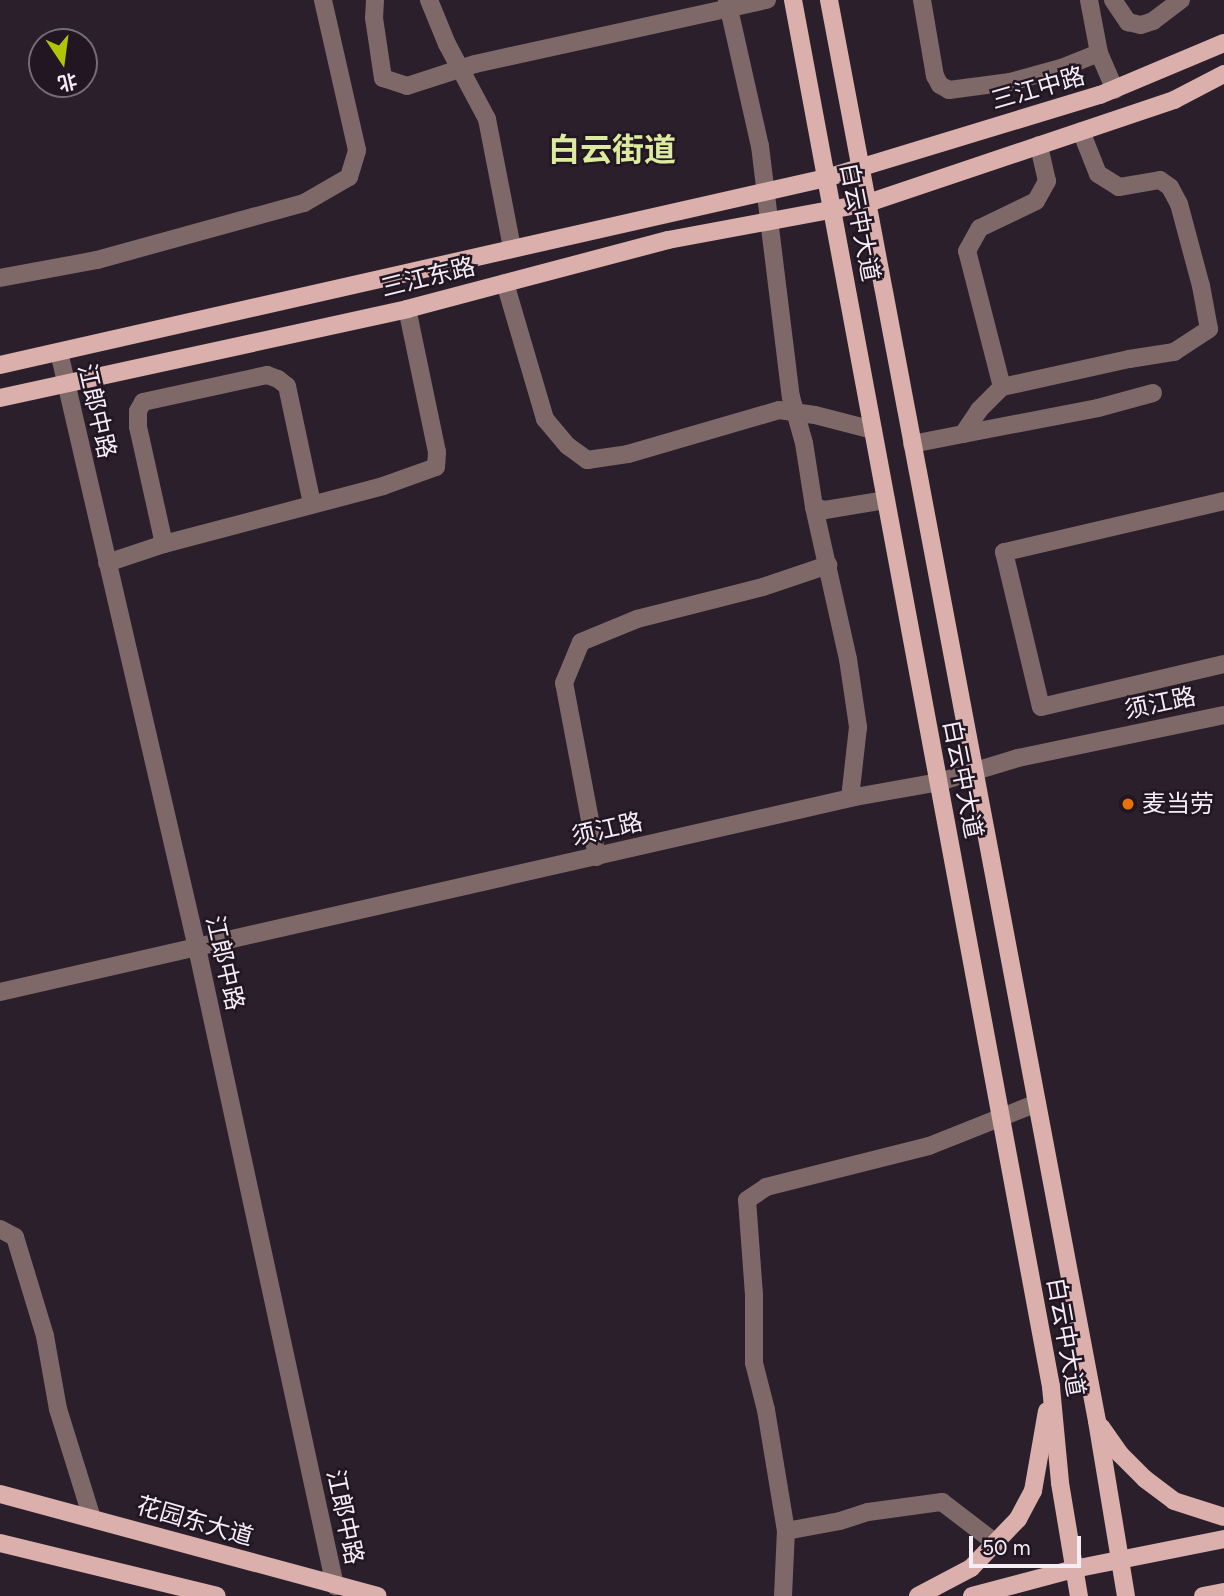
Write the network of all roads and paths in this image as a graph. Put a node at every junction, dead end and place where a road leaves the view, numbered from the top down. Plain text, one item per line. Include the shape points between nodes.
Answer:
1 (324, 0) edge
2 (375, 0) edge
3 (429, 0) edge
4 (766, 0) edge
5 (793, 0) edge
6 (829, 0) edge
7 (922, 0) edge
8 (1089, 0) edge
9 (1112, 0) edge
10 (1181, 0) edge
11 (727, 4) edge
12 (1224, 43) edge
13 (1099, 53) junction
14 (462, 69) junction
15 (1224, 74) edge
16 (1115, 90) junction
17 (1081, 131) junction
18 (1039, 145) junction
19 (860, 166) junction
20 (826, 177) junction
21 (766, 191) junction
22 (867, 203) junction
23 (833, 212) junction
24 (771, 222) junction
25 (512, 248) junction
26 (0, 278) edge
27 (505, 283) junction
28 (407, 309) junction
29 (59, 352) junction
30 (0, 366) edge
31 (64, 383) junction
32 (1002, 387) junction
33 (1153, 393) dead end
34 (0, 398) edge
35 (795, 412) junction
36 (873, 430) junction
37 (963, 434) junction
38 (912, 444) junction
39 (887, 500) junction
40 (1224, 501) edge
41 (312, 504) junction
42 (814, 508) junction
43 (164, 544) junction
44 (107, 563) junction
45 (828, 565) junction
46 (1224, 664) edge
47 (1224, 715) edge
48 (975, 772) junction
49 (939, 782) junction
50 (850, 799) junction
51 (597, 857) junction
52 (197, 948) junction
53 (0, 992) edge
54 (1037, 1103) junction
55 (1001, 1117) junction
56 (0, 1229) edge
57 (1051, 1387) junction
58 (1097, 1421) junction
59 (0, 1494) edge
60 (1224, 1517) edge
61 (92, 1518) junction
62 (786, 1531) junction
63 (1224, 1539) edge
64 (0, 1543) edge
65 (997, 1544) junction
66 (1119, 1559) junction
67 (1074, 1569) junction
68 (335, 1586) junction
69 (1224, 1592) edge
70 (217, 1596) edge
71 (377, 1596) edge
72 (783, 1596) edge
73 (918, 1596) edge
74 (972, 1596) edge
75 (1079, 1596) edge
76 (1126, 1596) edge
77 (1203, 1596) edge

1 - 26 street via 357,150 349,177 304,203 97,260
2 - 14 street via 383,78 407,86
3 - 14 street
4 - 11 street
5 - 20 main road, 白云中大道
6 - 19 main road, 白云中大道
7 - 13 street via 935,76 949,90 1010,82
8 - 13 street
9 - 10 street via 1128,22 1141,25
11 - 14 street
11 - 21 street
12 - 16 main road, 三江中路
13 - 16 street
14 - 25 street via 487,119
15 - 17 main road via 1174,100
16 - 19 main road, 三江中路
17 - 18 main road
17 - 32 street via 1098,174 1119,187 1160,180 1170,187 1192,251 1209,329 1174,352
18 - 22 main road
18 - 32 street via 1047,181 1036,201 980,228 967,251
19 - 20 main road, 三江东路
19 - 22 main road, 白云中大道
20 - 21 main road, 三江东路
20 - 23 main road, 白云中大道
21 - 24 street
21 - 25 main road, 三江东路
22 - 23 main road, 三江东路
22 - 38 main road, 白云中大道
23 - 24 main road, 三江东路
23 - 36 main road, 白云中大道
24 - 27 main road, 三江东路 via 668,240
24 - 35 street
25 - 29 main road, 三江东路
27 - 28 main road, 三江东路
27 - 35 street via 545,419 587,460 628,454 779,410
28 - 31 main road, 三江东路
28 - 41 street via 437,452 436,467
29 - 30 main road, 三江东路
29 - 31 street, 江郎中路
31 - 34 main road, 三江东路
31 - 44 street, 江郎中路
32 - 37 street
33 - 37 street
35 - 36 street
35 - 42 street
36 - 39 main road, 白云中大道
37 - 38 street
38 - 48 main road, 白云中大道
39 - 42 street
39 - 49 main road, 白云中大道
40 - 46 street via 1004,552 1041,707
41 - 43 street
41 - 43 street via 288,386 278,379 267,375 143,402 138,428
42 - 45 street
43 - 44 street
44 - 52 street, 江郎中路
45 - 50 street via 858,727
45 - 51 street via 637,619 581,642 564,683
47 - 48 street, 须江路 via 1018,758
48 - 49 street, 须江路
48 - 54 main road, 白云中大道
49 - 50 street, 须江路
49 - 55 main road, 白云中大道
50 - 51 street, 须江路
51 - 52 street, 须江路
52 - 53 street, 须江路
52 - 68 street, 江郎中路
54 - 55 street
54 - 58 main road, 白云中大道
55 - 57 main road, 白云中大道
55 - 62 street via 929,1146 766,1186 747,1200 754,1363
56 - 61 street via 15,1237 45,1336 58,1409
57 - 65 main road via 1033,1491
57 - 67 main road, 白云中大道
58 - 60 main road via 1120,1454 1174,1501
58 - 66 main road, 白云中大道
59 - 61 main road, 花园东大道
61 - 68 main road, 花园东大道
62 - 65 street via 868,1512 942,1502
62 - 72 street
63 - 66 main road
64 - 70 main road
65 - 73 main road via 971,1568
66 - 67 main road
66 - 76 main road, 白云中大道
67 - 74 main road
67 - 75 main road, 白云中大道
68 - 71 main road, 花园东大道
69 - 77 main road

